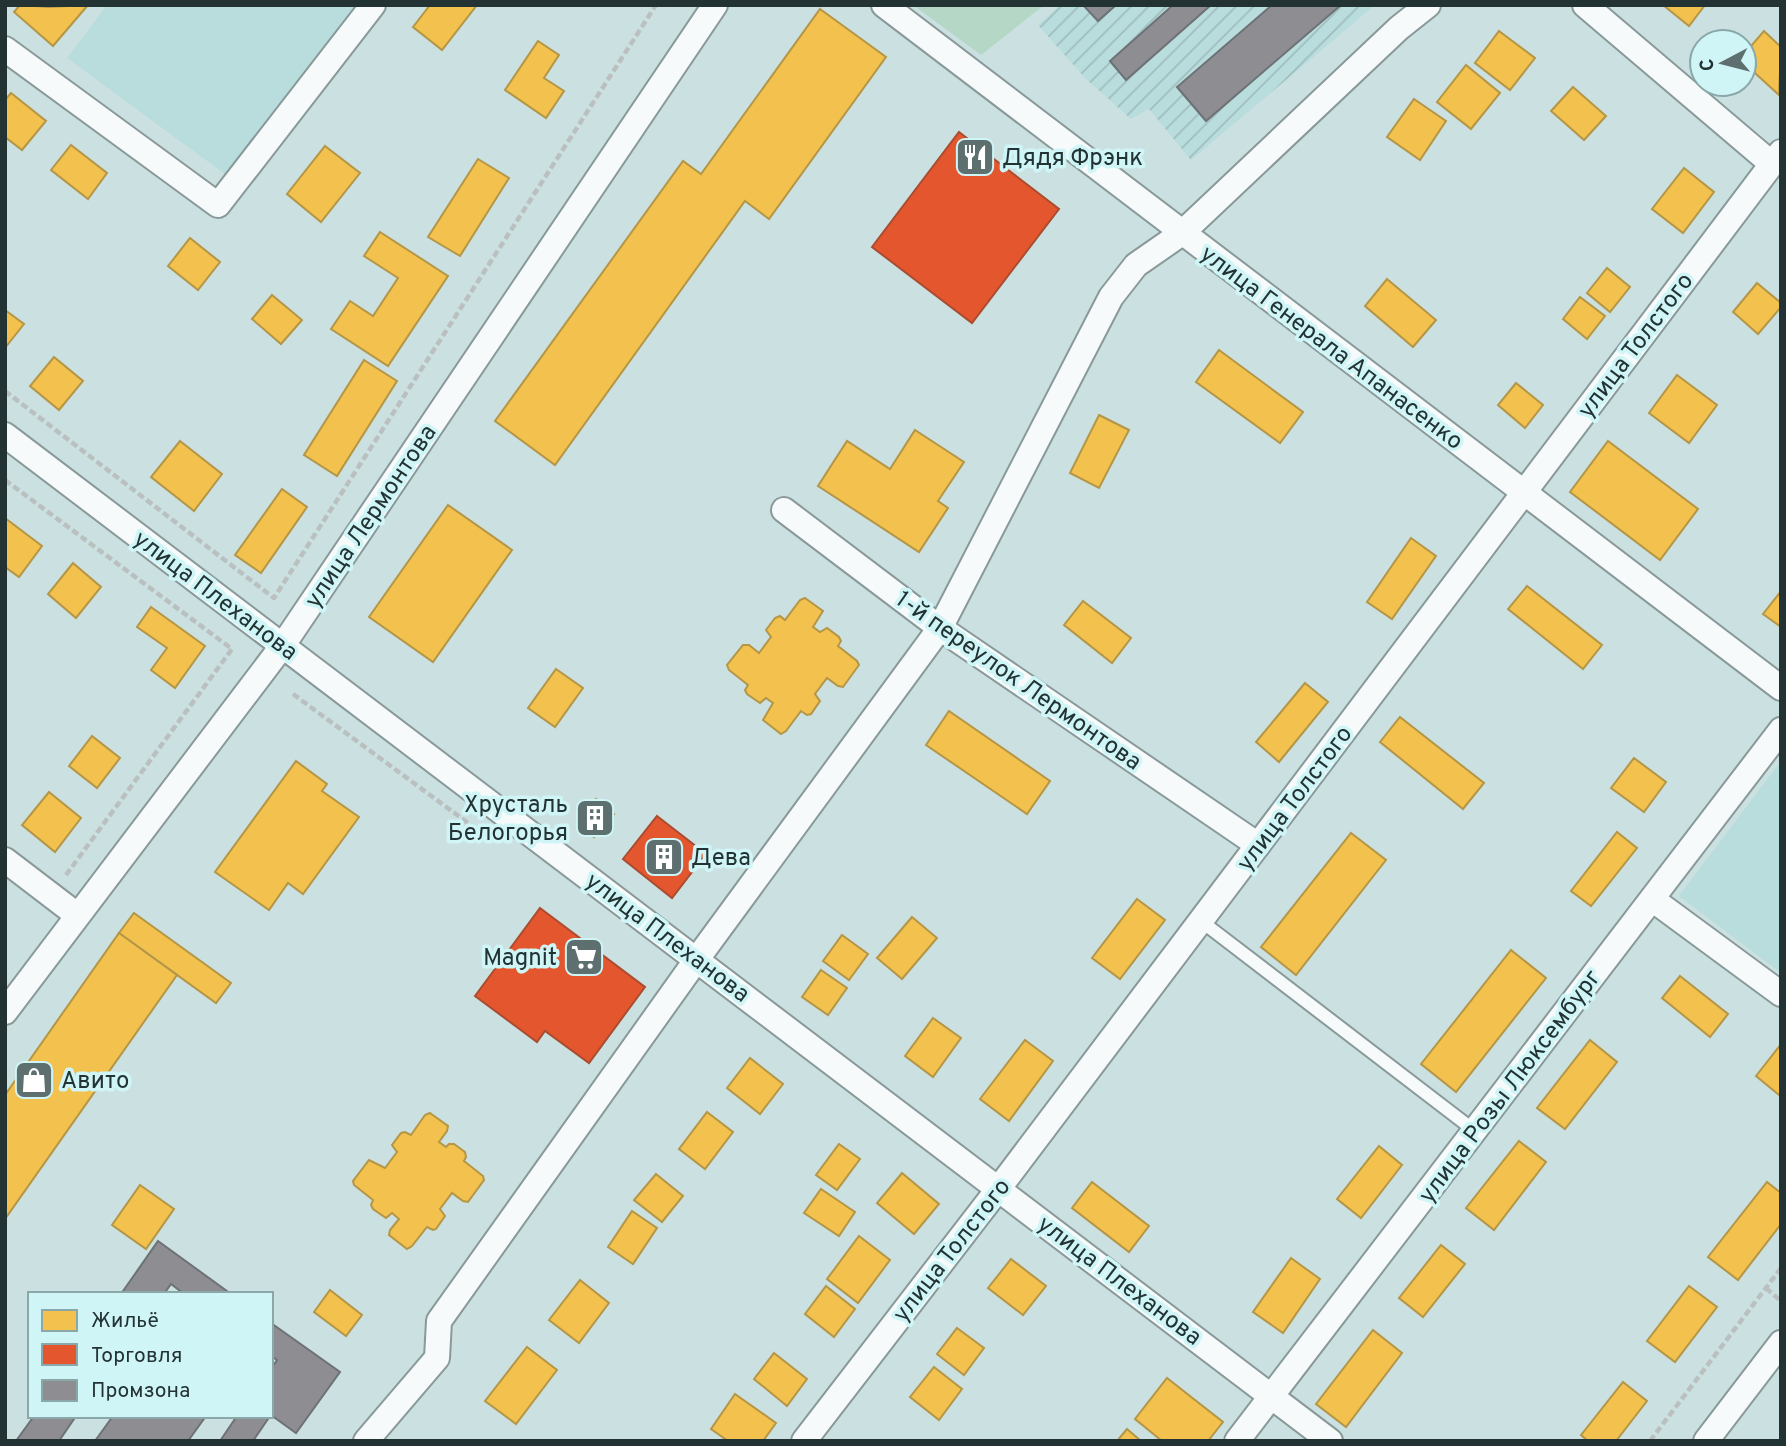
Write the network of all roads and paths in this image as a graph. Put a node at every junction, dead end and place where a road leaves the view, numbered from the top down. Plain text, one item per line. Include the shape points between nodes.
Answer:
1 (373, 5) edge
2 (656, 5) edge
3 (715, 5) edge
4 (884, 5) edge
5 (1428, 5) edge
6 (1585, 5) edge
7 (5, 49) edge
8 (1776, 158) edge
9 (1182, 233) junction
10 (5, 391) edge
11 (5, 435) edge
12 (5, 480) edge
13 (1524, 492) junction
14 (784, 510) dead end
15 (940, 628) junction
16 (284, 645) junction
17 (1781, 688) edge
18 (293, 694) dead end
19 (1781, 730) edge
20 (492, 841) dead end
21 (1258, 845) junction
22 (5, 860) edge
23 (51, 895) junction
24 (1652, 899) junction
25 (77, 915) junction
26 (1201, 921) junction
27 (697, 960) junction
28 (1781, 994) edge
29 (5, 1012) edge
30 (1475, 1131) junction
31 (999, 1188) junction
32 (1781, 1268) edge
33 (1766, 1288) junction
34 (1781, 1301) edge
35 (1781, 1343) edge
36 (1272, 1396) junction
37 (366, 1441) edge
38 (804, 1441) edge
39 (1237, 1441) edge
40 (1330, 1441) edge
41 (1650, 1441) edge
42 (1706, 1441) edge

1 - 7 street via 218,205
2 - 10 path via 274,598
3 - 16 street, улица Лермонтова
4 - 9 street, улица Генерала Апанасенко
5 - 9 street
6 - 8 street
8 - 13 street, улица Толстого
9 - 13 street, улица Генерала Апанасенко
9 - 15 street via 1136,265 1111,297
11 - 16 street, улица Плеханова
12 - 23 path via 232,649
13 - 17 street, улица Генерала Апанасенко
13 - 21 street, улица Толстого
14 - 15 street, 1-й переулок Лермонтова
15 - 21 street, 1-й переулок Лермонтова
15 - 27 street
16 - 25 street, улица Лермонтова
16 - 27 street, улица Плеханова
18 - 20 path
19 - 24 street, улица Розы Люксембург
21 - 26 street, улица Толстого
22 - 23 street
23 - 25 street
24 - 28 street
24 - 30 street, улица Розы Люксембург
25 - 29 street, улица Лермонтова
26 - 30 lane
26 - 31 street, улица Толстого
27 - 31 street, улица Плеханова
27 - 37 street via 439,1321 437,1358
30 - 36 street, улица Розы Люксембург
31 - 36 street, улица Плеханова
31 - 38 street, улица Толстого
32 - 33 path
33 - 34 path
33 - 41 path
35 - 42 street
36 - 39 street, улица Розы Люксембург
36 - 40 street, улица Плеханова

